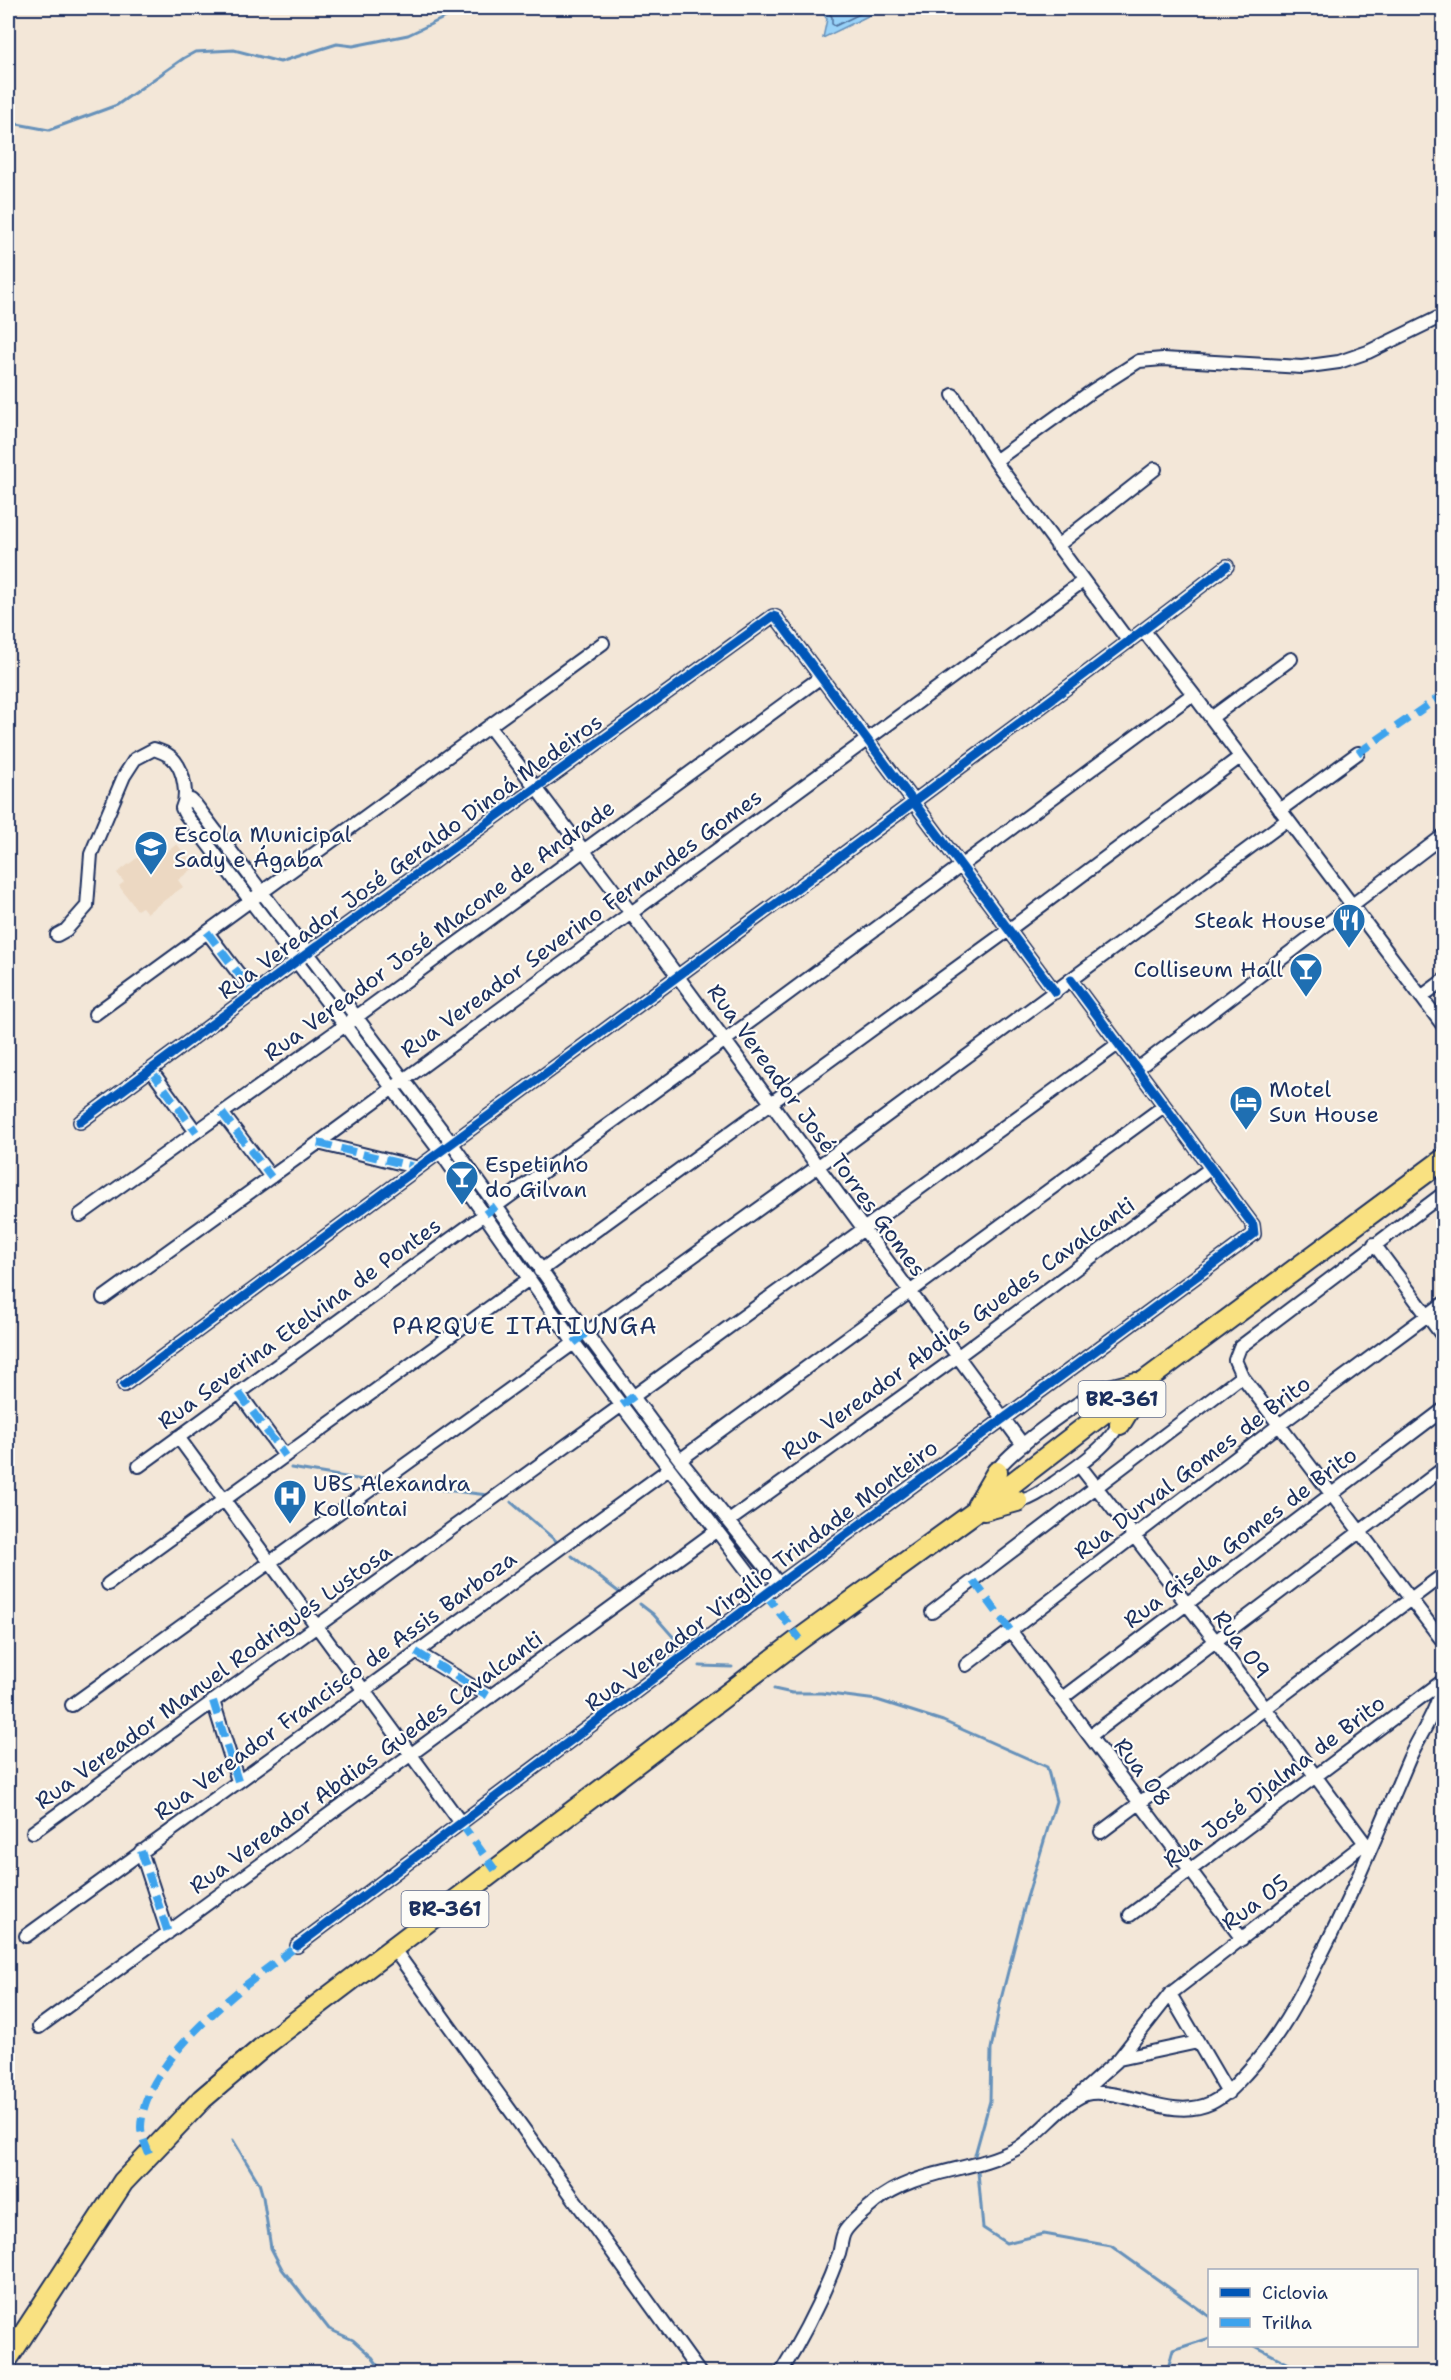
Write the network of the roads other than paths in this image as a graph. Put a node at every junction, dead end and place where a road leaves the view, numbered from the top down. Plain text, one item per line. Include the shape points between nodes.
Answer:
1 (1443, 315) edge
2 (953, 395) dead end
3 (994, 461) junction
4 (1155, 468) dead end
5 (1057, 546) junction
6 (1227, 566) dead end
7 (1083, 581) junction
8 (1144, 631) junction
9 (1129, 642) junction
10 (603, 643) dead end
11 (1291, 659) dead end
12 (822, 677) junction
13 (1193, 694) junction
14 (1211, 718) junction
15 (489, 726) junction
16 (869, 739) junction
17 (1358, 753) dead end
18 (1240, 757) junction
19 (537, 788) junction
20 (914, 801) junction
21 (186, 802) junction
22 (1283, 815) junction
23 (1443, 835) edge
24 (583, 852) junction
25 (962, 865) junction
26 (262, 890) junction
27 (250, 900) junction
28 (1352, 904) junction
29 (631, 914) junction
30 (1010, 929) junction
31 (207, 932) junction
32 (57, 935) dead end
33 (309, 952) junction
34 (296, 963) junction
35 (677, 977) junction
36 (1071, 980) junction
37 (1443, 980) edge
38 (1055, 992) junction
39 (254, 994) junction
40 (1421, 997) junction
41 (95, 1014) dead end
42 (356, 1017) junction
43 (344, 1026) junction
44 (1443, 1027) edge
45 (724, 1041) junction
46 (1118, 1044) junction
47 (1137, 1069) junction
48 (151, 1070) junction
49 (404, 1079) junction
50 (392, 1088) junction
51 (770, 1103) junction
52 (1164, 1106) junction
53 (222, 1113) junction
54 (80, 1122) dead end
55 (196, 1132) junction
56 (450, 1141) junction
57 (318, 1143) junction
58 (439, 1150) junction
59 (1443, 1159) edge
60 (415, 1167) junction
61 (817, 1167) junction
62 (1211, 1168) junction
63 (271, 1177) junction
64 (1443, 1193) edge
65 (496, 1206) junction
66 (485, 1214) junction
67 (80, 1215) dead end
68 (863, 1229) junction
69 (1374, 1244) junction
70 (540, 1270) junction
71 (529, 1279) junction
72 (911, 1293) junction
73 (103, 1298) dead end
74 (1443, 1303) edge
75 (1426, 1316) junction
76 (585, 1333) junction
77 (1443, 1338) edge
78 (574, 1343) junction
79 (957, 1357) junction
80 (1242, 1376) junction
81 (1147, 1380) junction
82 (124, 1384) dead end
83 (239, 1392) junction
84 (1098, 1393) junction
85 (634, 1396) junction
86 (1117, 1403) junction
87 (622, 1405) junction
88 (1443, 1409) edge
89 (1004, 1419) junction
90 (1120, 1424) junction
91 (1279, 1425) junction
92 (178, 1437) junction
93 (1023, 1445) junction
94 (285, 1456) junction
95 (680, 1460) junction
96 (1078, 1465) junction
97 (139, 1466) dead end
98 (1443, 1468) edge
99 (669, 1469) junction
100 (997, 1472) junction
101 (1096, 1488) junction
102 (1331, 1495) junction
103 (1010, 1497) junction
104 (224, 1500) junction
105 (973, 1513) junction
106 (729, 1521) junction
107 (717, 1530) junction
108 (1359, 1532) junction
109 (1135, 1538) junction
110 (270, 1564) junction
111 (1443, 1574) edge
112 (108, 1584) dead end
113 (779, 1584) junction
114 (765, 1594) junction
115 (1411, 1598) junction
116 (1185, 1604) junction
117 (932, 1612) dead end
118 (316, 1625) junction
119 (1010, 1630) junction
120 (1214, 1640) junction
121 (1443, 1643) edge
122 (416, 1652) junction
123 (966, 1665) dead end
124 (1443, 1681) edge
125 (364, 1689) junction
126 (490, 1697) junction
127 (1061, 1699) junction
128 (213, 1701) junction
129 (72, 1706) dead end
130 (1265, 1709) junction
131 (1090, 1736) junction
132 (411, 1755) junction
133 (1316, 1776) junction
134 (238, 1781) junction
135 (1141, 1802) junction
136 (461, 1823) junction
137 (33, 1832) dead end
138 (1101, 1832) dead end
139 (1368, 1847) junction
140 (141, 1851) junction
141 (1190, 1871) junction
142 (1130, 1915) dead end
143 (168, 1933) junction
144 (26, 1936) dead end
145 (1242, 1939) junction
146 (297, 1946) dead end
147 (393, 1948) junction
148 (1170, 1994) junction
149 (39, 2027) dead end
150 (1198, 2042) junction
151 (1119, 2059) junction
152 (1228, 2093) junction
153 (1077, 2097) junction
154 (8, 2358) edge
155 (699, 2373) edge
156 (781, 2373) edge

1 - 3 street via 1339,362 1302,367 1163,359 1139,362
2 - 3 street
3 - 5 street
4 - 5 street
5 - 7 street
6 - 8 street
7 - 9 street
7 - 16 street, Rua Vereador Severino Fernandes Gomes
8 - 9 street
8 - 13 street
9 - 20 street
10 - 15 street
11 - 14 street
12 - 16 street
12 - 19 street, Rua Vereador José Geraldo Dinoá Medeiros via 776,617 763,622
12 - 24 street, Rua Vereador José Macone de Andrade
13 - 14 street
13 - 25 street
14 - 18 street
15 - 19 street, Rua Vereador José Torres Gomes
15 - 26 street
16 - 20 street
16 - 29 street, Rua Vereador Severino Fernandes Gomes
17 - 22 street
18 - 22 street
18 - 30 street
19 - 24 street, Rua Vereador José Torres Gomes
19 - 33 street, Rua Vereador José Geraldo Dinoá Medeiros
20 - 25 street
20 - 35 street
21 - 26 street via 191,800 196,805
21 - 27 street via 182,808 185,814
21 - 32 street via 175,760 154,749 135,759 91,854 87,906
22 - 28 street
22 - 36 street
23 - 28 street
24 - 29 street, Rua Vereador José Torres Gomes
24 - 42 street, Rua Vereador José Macone de Andrade
25 - 30 street
25 - 45 street
26 - 27 street
26 - 33 street
27 - 31 street
27 - 34 street
28 - 40 street
28 - 47 street
29 - 35 street, Rua Vereador José Torres Gomes
29 - 49 street, Rua Vereador Severino Fernandes Gomes
30 - 38 street
30 - 51 street
31 - 39 street
31 - 41 street
33 - 34 street, Rua Vereador José Geraldo Dinoá Medeiros
33 - 42 street
34 - 39 street, Rua Vereador José Geraldo Dinoá Medeiros
34 - 43 street
35 - 45 street, Rua Vereador José Torres Gomes
35 - 56 street
36 - 38 street
36 - 46 street
37 - 40 street
38 - 61 street
39 - 48 street, Rua Vereador José Geraldo Dinoá Medeiros
40 - 44 street
42 - 43 street, Rua Vereador José Macone de Andrade
42 - 49 street
43 - 50 street
43 - 53 street, Rua Vereador José Macone de Andrade
45 - 51 street, Rua Vereador José Torres Gomes
45 - 65 street
46 - 47 street
46 - 68 street
47 - 52 street
48 - 54 street, Rua Vereador José Geraldo Dinoá Medeiros
48 - 55 street
49 - 50 street, Rua Vereador Severino Fernandes Gomes
49 - 56 street
50 - 57 street, Rua Vereador Severino Fernandes Gomes
50 - 58 street
51 - 61 street, Rua Vereador José Torres Gomes
51 - 70 street
52 - 62 street
52 - 72 street
53 - 55 street, Rua Vereador José Macone de Andrade
53 - 63 street
55 - 67 street, Rua Vereador José Macone de Andrade
56 - 58 street
56 - 65 street
57 - 60 street
57 - 63 street, Rua Vereador Severino Fernandes Gomes
58 - 60 street
58 - 66 street
59 - 81 main road, BR-361
60 - 82 street
61 - 68 street, Rua Vereador José Torres Gomes
61 - 76 street
62 - 79 street, Rua Vereador Abdias Guedes Cavalcanti
62 - 89 street, Rua Vereador Virgílio Trindade Monteiro via 1253,1225 1254,1234
63 - 73 street, Rua Vereador Severino Fernandes Gomes
64 - 69 street
65 - 70 street
66 - 71 street
66 - 83 street, Rua Severina Etelvina de Pontes
68 - 72 street, Rua Vereador José Torres Gomes
68 - 85 street
69 - 75 street
69 - 80 street via 1240,1347 1235,1360
70 - 76 street
71 - 78 street
71 - 94 street
72 - 79 street, Rua Vereador José Torres Gomes
72 - 95 street
74 - 75 street, Rua Durval Gomes de Brito
75 - 77 street
75 - 91 street, Rua Durval Gomes de Brito
76 - 85 street
78 - 87 street
78 - 110 street
79 - 89 street, Rua Vereador José Torres Gomes
79 - 106 street, Rua Vereador Abdias Guedes Cavalcanti
80 - 91 street
80 - 101 street
81 - 84 main road
81 - 86 main road, BR-361
81 - 90 main road
83 - 92 street, Rua Severina Etelvina de Pontes
83 - 94 street
84 - 86 street
84 - 93 street via 1078,1403
85 - 95 street
86 - 90 street
86 - 103 main road, BR-361
87 - 99 street
87 - 118 street, Rua Vereador Manuel Rodrigues Lustosa
88 - 102 street, Rua Gisela Gomes de Brito
89 - 93 street, Rua Vereador José Torres Gomes
89 - 113 street, Rua Vereador Virgílio Trindade Monteiro
90 - 96 street
91 - 102 street
91 - 109 street, Rua Durval Gomes de Brito
92 - 97 street, Rua Severina Etelvina de Pontes
92 - 104 street
93 - 100 street
94 - 104 street
95 - 106 street
96 - 101 street, Rua 09
96 - 103 street via 1034,1497
98 - 108 street
99 - 107 street
99 - 122 street, Rua Vereador Francisco de Assis Barboza
100 - 103 street via 997,1486
100 - 105 main road
101 - 109 street, Rua 09
101 - 117 street
102 - 108 street
102 - 116 street, Rua Gisela Gomes de Brito
103 - 105 main road, BR-361
104 - 110 street
104 - 112 street
105 - 147 main road, BR-361
106 - 113 street
107 - 114 street
107 - 126 street, Rua Vereador Abdias Guedes Cavalcanti
108 - 115 street
108 - 120 street
109 - 116 street, Rua 09
109 - 119 street, Rua Durval Gomes de Brito
110 - 118 street
110 - 129 street
111 - 115 street
113 - 114 street, Rua Vereador Virgílio Trindade Monteiro
114 - 136 street, Rua Vereador Virgílio Trindade Monteiro
115 - 121 street
115 - 130 street
116 - 120 street, Rua 09
116 - 127 street, Rua Gisela Gomes de Brito
118 - 125 street
118 - 128 street, Rua Vereador Manuel Rodrigues Lustosa
119 - 123 street, Rua Durval Gomes de Brito
119 - 127 street, Rua 08
120 - 130 street, Rua 09
120 - 131 street
122 - 125 street, Rua Vereador Francisco de Assis Barboza
122 - 126 street
124 - 133 street, Rua José Djalma de Brito
124 - 139 street
125 - 132 street
125 - 134 street, Rua Vereador Francisco de Assis Barboza
126 - 132 street, Rua Vereador Abdias Guedes Cavalcanti
127 - 131 street, Rua 08
128 - 134 street
128 - 137 street, Rua Vereador Manuel Rodrigues Lustosa
130 - 133 street, Rua 09
130 - 135 street
131 - 135 street, Rua 08
132 - 136 street
132 - 143 street, Rua Vereador Abdias Guedes Cavalcanti
133 - 139 street, Rua 09
133 - 141 street, Rua José Djalma de Brito
134 - 140 street, Rua Vereador Francisco de Assis Barboza
135 - 138 street
135 - 141 street, Rua 08
136 - 146 street, Rua Vereador Virgílio Trindade Monteiro
139 - 145 street, Rua 05
139 - 152 street via 1345,1909 1276,2038
140 - 143 street
140 - 144 street, Rua Vereador Francisco de Assis Barboza
141 - 142 street, Rua José Djalma de Brito
141 - 145 street, Rua 08
143 - 149 street, Rua Vereador Abdias Guedes Cavalcanti
145 - 148 street, Rua 05
147 - 154 main road, BR-361 via 269,2042 159,2142 109,2200
147 - 155 street
148 - 150 street
148 - 151 street, Rua 05
150 - 151 street
150 - 152 street
151 - 153 street, Rua 05
152 - 153 street via 1192,2108 1102,2094
153 - 156 street, Rua 05 via 1016,2150 901,2185 874,2203 844,2233 812,2316

